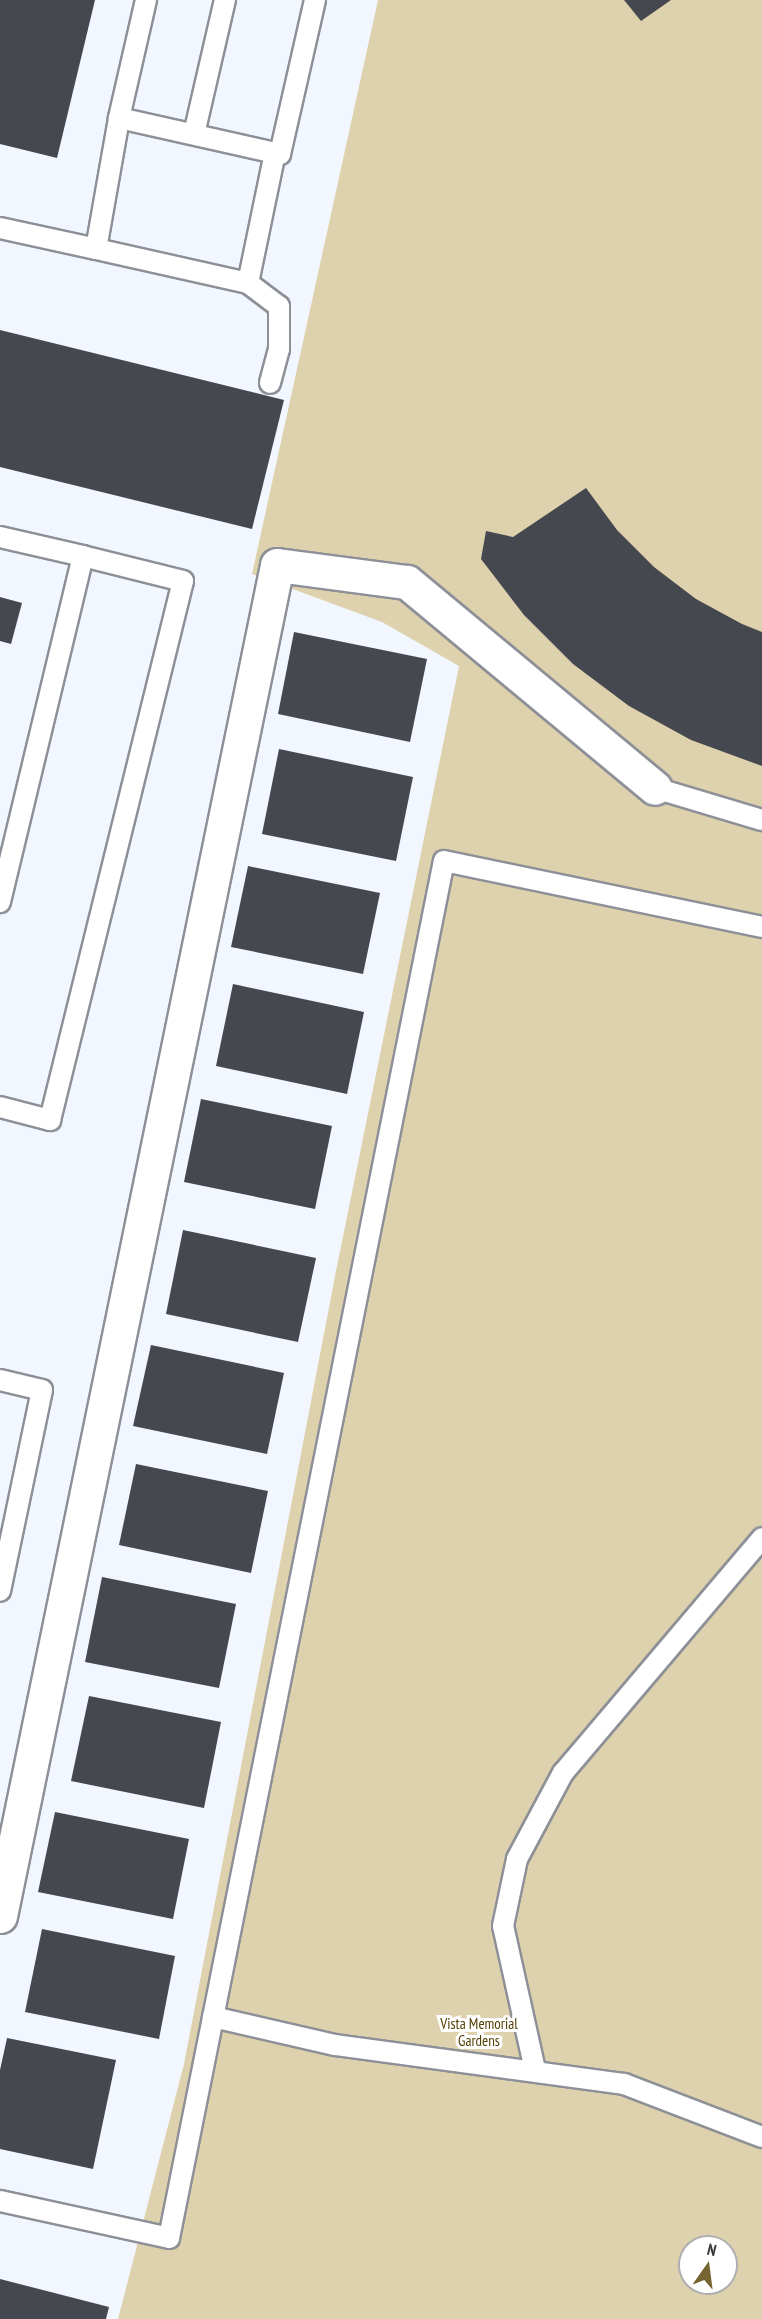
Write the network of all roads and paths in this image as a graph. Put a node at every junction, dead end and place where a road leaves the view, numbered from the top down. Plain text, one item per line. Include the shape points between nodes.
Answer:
1 (146, 0) edge
2 (225, 0) edge
3 (315, 0) edge
4 (119, 118) junction
5 (194, 134) junction
6 (275, 153) junction
7 (0, 228) edge
8 (96, 249) junction
9 (248, 283) junction
10 (270, 383) dead end
11 (0, 537) edge
12 (83, 556) junction
13 (655, 788) joint
14 (762, 820) edge
15 (0, 902) edge
16 (762, 927) edge
17 (0, 1107) edge
18 (0, 1380) edge
19 (762, 1538) edge
20 (0, 1591) edge
21 (0, 1916) edge
22 (213, 2017) junction
23 (535, 2070) junction
24 (762, 2137) edge
25 (0, 2201) edge

1 - 4 lane
2 - 5 lane
3 - 6 lane via 280,154
4 - 5 lane
4 - 8 lane
5 - 6 lane
6 - 9 lane
7 - 8 lane
8 - 9 lane
9 - 10 lane via 279,306 279,349
11 - 12 lane
12 - 15 lane
12 - 17 lane via 183,581 50,1119
13 - 14 lane
13 - 21 street via 407,582 277,565
16 - 22 lane via 444,861
18 - 20 lane via 42,1390
19 - 23 lane via 563,1773 517,1859 503,1926
22 - 23 lane via 335,2045
22 - 25 lane via 169,2238
23 - 24 lane via 624,2084

